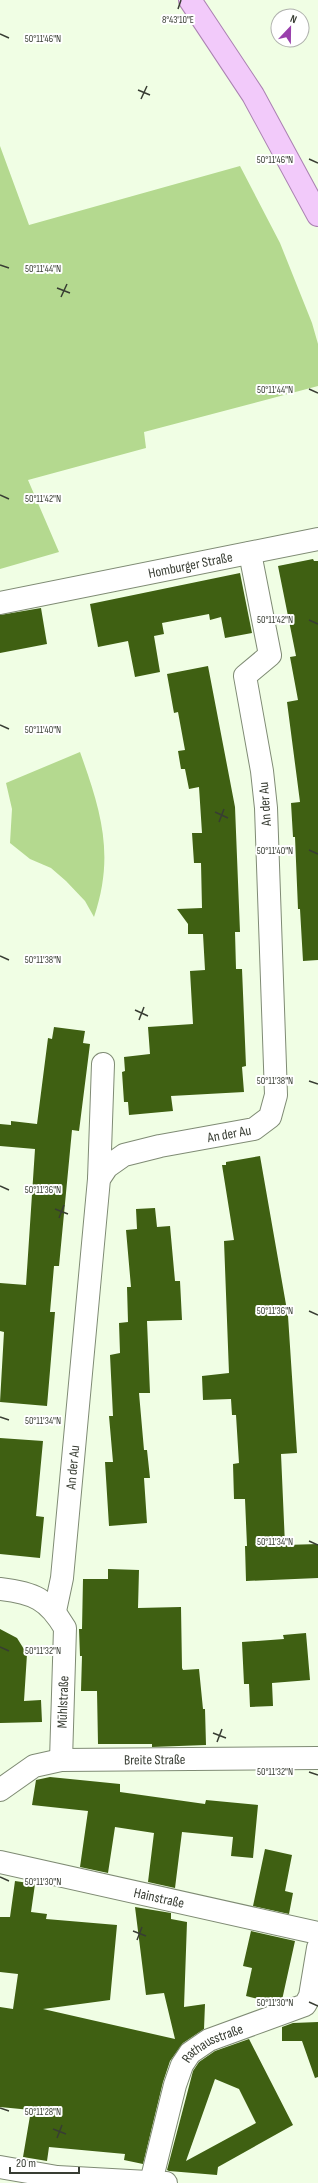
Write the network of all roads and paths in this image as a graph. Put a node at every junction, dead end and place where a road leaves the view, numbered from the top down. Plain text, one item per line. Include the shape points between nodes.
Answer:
1 (190, 0) edge
2 (318, 215) edge
3 (318, 539) edge
4 (250, 553) junction
5 (0, 603) edge
6 (102, 1064) dead end
7 (100, 1179) junction
8 (0, 1589) edge
9 (55, 1611) junction
10 (318, 1758) edge
11 (61, 1760) junction
12 (0, 1790) edge
13 (0, 1862) edge
14 (318, 1933) edge
15 (318, 1948) edge
16 (0, 2167) edge
17 (56, 2180) edge
18 (158, 2182) edge

1 - 2 main road via 253,95
3 - 4 street, Homburger Straße
4 - 5 street, Homburger Straße
4 - 7 street, An der Au via 270,655 245,676 266,808 277,1083 273,1107 270,1117 254,1129 124,1155 107,1167
6 - 7 street
7 - 9 street, An der Au via 62,1578
8 - 9 street, Mühlstraße via 19,1591 42,1600
9 - 11 street, Mühlstraße via 65,1628
10 - 11 street, Breite Straße
11 - 12 street, Breite Straße via 34,1766
13 - 14 street, Hainstraße
15 - 18 street, Rathausstraße via 310,1996 305,2005 209,2040 190,2053 182,2065 175,2085
16 - 17 street
17 - 18 street

